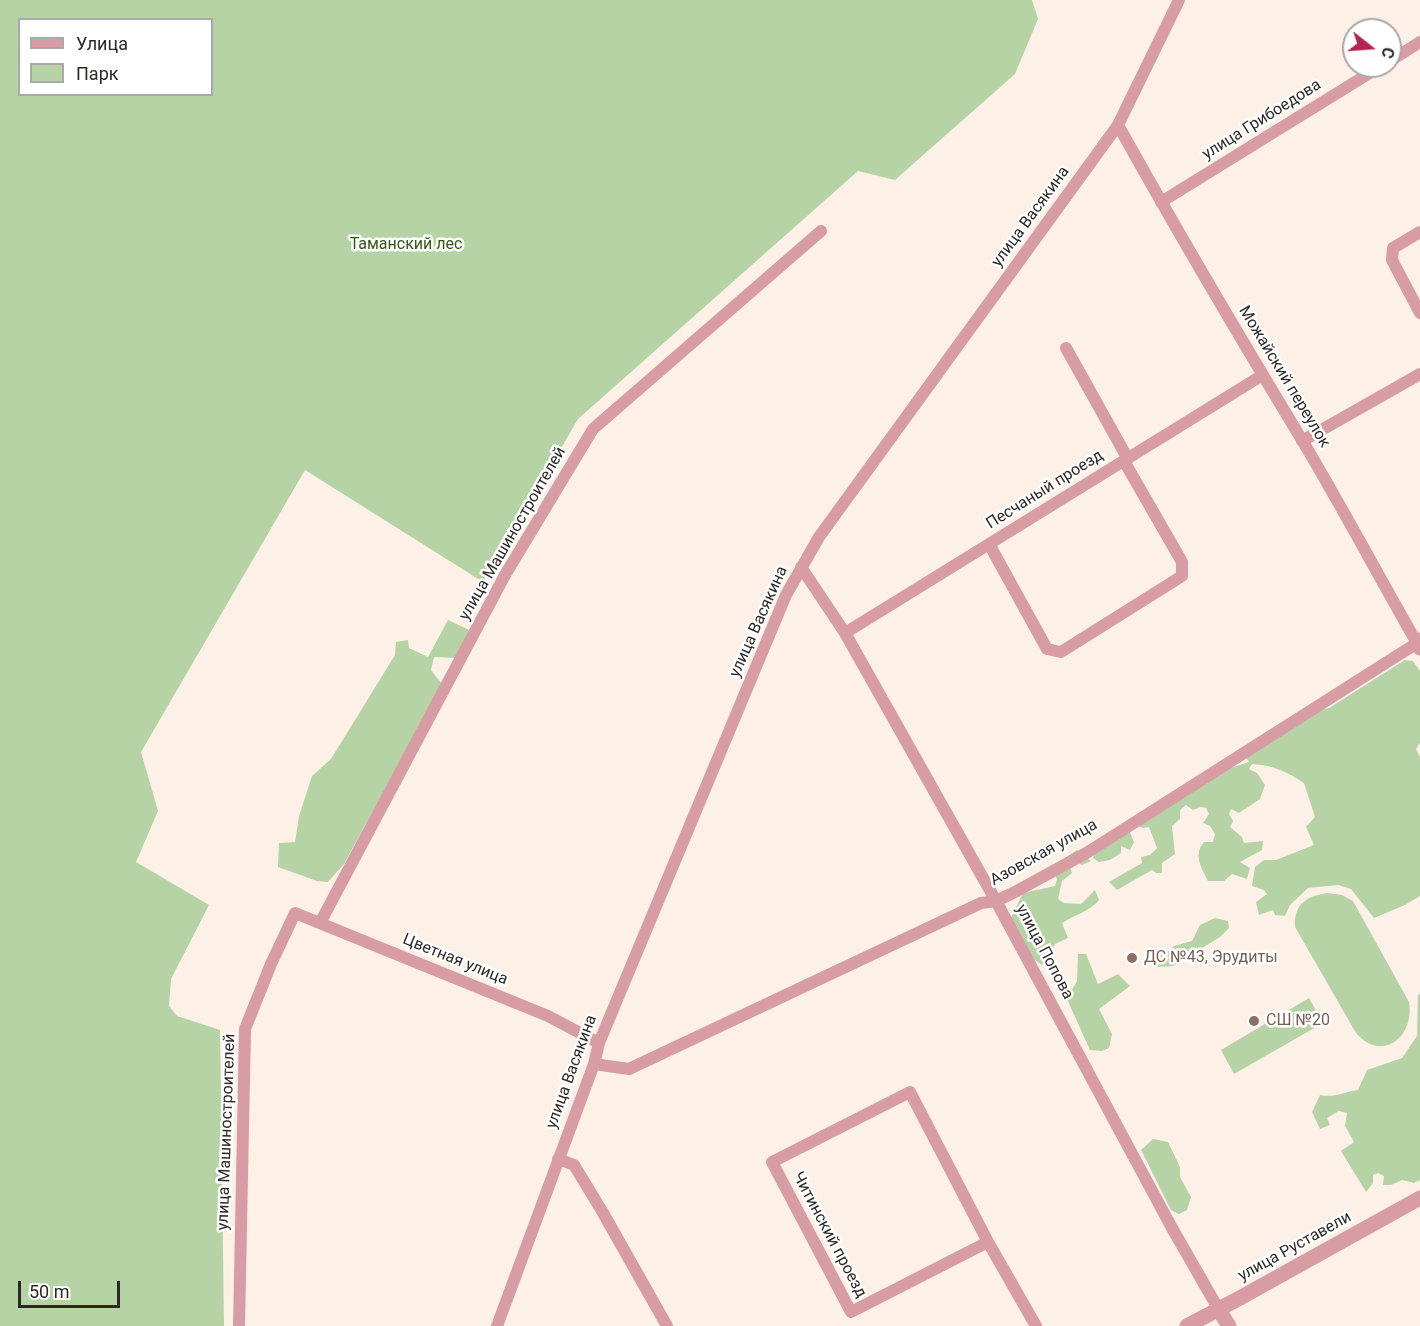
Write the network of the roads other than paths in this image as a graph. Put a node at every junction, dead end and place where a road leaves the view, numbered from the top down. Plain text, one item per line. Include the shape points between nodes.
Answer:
1 (1179, 0) edge
2 (1420, 42) edge
3 (1402, 53) edge
4 (1362, 78) edge
5 (1118, 125) junction
6 (1161, 202) junction
7 (821, 231) dead end
8 (1420, 232) edge
9 (1420, 313) edge
10 (1066, 348) dead end
11 (1420, 374) edge
12 (1261, 376) junction
13 (1302, 441) junction
14 (1126, 460) junction
15 (989, 544) junction
16 (801, 567) junction
17 (845, 633) junction
18 (1419, 644) edge
19 (996, 901) junction
20 (295, 913) joint
21 (320, 923) junction
22 (598, 1043) junction
23 (594, 1064) junction
24 (558, 1159) junction
25 (1420, 1198) edge
26 (988, 1242) junction
27 (1219, 1310) junction
28 (239, 1326) edge
29 (497, 1326) edge
30 (667, 1326) edge
31 (1036, 1326) edge
32 (1187, 1326) edge
33 (1229, 1326) edge

1 - 5 street, улица Васякина
2 - 3 street
4 - 6 street, улица Грибоедова
5 - 6 street, Можайский переулок
5 - 16 street, улица Васякина
6 - 12 street, Можайский переулок
7 - 21 street, улица Машиностроителей via 593,429 505,575
8 - 9 street via 1393,248 1392,260
10 - 14 street
11 - 13 street
12 - 13 street, Можайский переулок
12 - 14 street, Песчаный проезд
13 - 18 street, Можайский переулок
14 - 15 street, Песчаный проезд
14 - 15 street via 1182,562 1182,576 1071,646 1061,652 1047,649
15 - 17 street, Песчаный проезд
16 - 17 street, улица Попова
16 - 22 street, улица Васякина
17 - 19 street, улица Попова
18 - 19 street, Азовская улица via 1088,852
19 - 23 street, Азовская улица via 981,903 629,1069
19 - 27 street, улица Попова
20 - 21 street, Цветная улица
20 - 28 street, улица Машиностроителей via 245,1029
21 - 22 street, Цветная улица via 548,1016
22 - 23 street, улица Васякина
23 - 24 street, улица Васякина
24 - 29 street, улица Васякина
24 - 30 street via 574,1165
25 - 27 street, улица Руставели
26 - 26 street, Читинский проезд via 910,1092 772,1162 850,1312
26 - 31 street, Читинский проезд
27 - 32 street, улица Руставели
27 - 33 street, улица Попова

